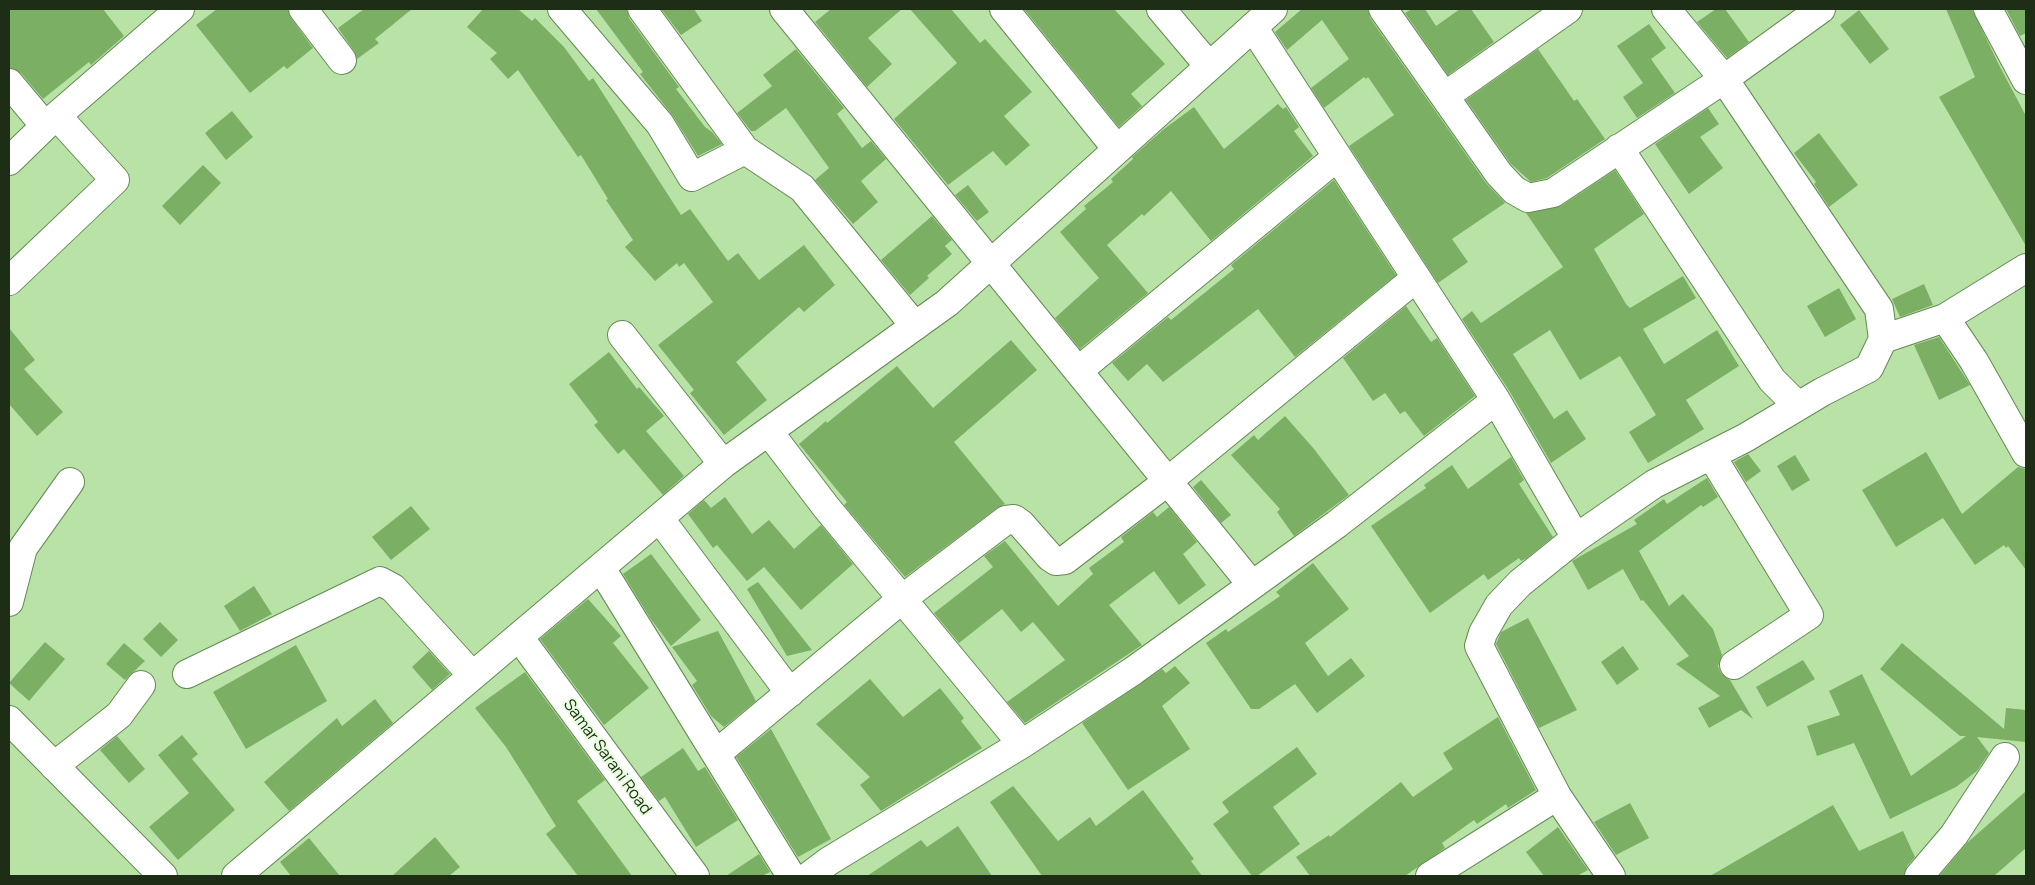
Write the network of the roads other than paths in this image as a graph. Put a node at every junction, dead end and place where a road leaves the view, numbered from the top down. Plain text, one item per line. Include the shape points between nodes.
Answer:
1 (180, 9) edge
2 (303, 9) edge
3 (562, 9) edge
4 (642, 9) edge
5 (784, 9) edge
6 (1004, 9) edge
7 (1161, 9) edge
8 (1272, 9) edge
9 (1383, 9) edge
10 (1568, 9) edge
11 (1666, 9) edge
12 (1821, 9) edge
13 (1988, 9) edge
14 (1253, 27) junction
15 (342, 60) dead end
16 (1210, 66) junction
17 (1724, 79) junction
18 (2026, 80) edge
19 (9, 83) edge
20 (1445, 96) junction
21 (51, 121) junction
22 (1619, 148) junction
23 (1117, 149) junction
24 (745, 150) junction
25 (1337, 157) junction
26 (9, 160) edge
27 (991, 263) junction
28 (2026, 268) edge
29 (1416, 278) junction
30 (9, 281) edge
31 (1945, 318) junction
32 (915, 326) junction
33 (622, 335) dead end
34 (1883, 339) junction
35 (1078, 371) junction
36 (1496, 400) junction
37 (1798, 406) junction
38 (769, 432) junction
39 (2026, 452) edge
40 (1712, 455) junction
41 (723, 464) junction
42 (1168, 481) junction
43 (70, 482) dead end
44 (660, 519) junction
45 (1576, 538) junction
46 (600, 568) junction
47 (1252, 585) junction
48 (902, 599) junction
49 (9, 602) edge
50 (519, 637) junction
51 (1734, 665) dead end
52 (187, 674) dead end
53 (472, 675) junction
54 (141, 685) dead end
55 (790, 693) junction
56 (9, 720) edge
57 (1022, 744) junction
58 (716, 754) junction
59 (2005, 757) dead end
60 (54, 766) junction
61 (1557, 796) junction
62 (826, 871) edge
63 (163, 876) edge
64 (236, 876) edge
65 (695, 876) edge
66 (791, 876) edge
67 (1430, 876) edge
68 (1611, 876) edge
69 (1919, 876) edge

1 - 21 street
2 - 15 street
3 - 24 street via 660,124 692,177
4 - 24 street
5 - 27 street
6 - 23 street
7 - 16 street
8 - 14 street
9 - 20 street
10 - 20 street
11 - 17 street
12 - 17 street
13 - 18 street
14 - 16 street
14 - 25 street
16 - 23 street
17 - 22 street
17 - 34 street via 1879,309
19 - 21 street
20 - 22 street via 1498,174 1528,198 1553,192
21 - 26 street
21 - 30 street via 115,180
22 - 37 street via 1772,380
23 - 27 street
24 - 32 street via 802,188
25 - 29 street
25 - 35 street
27 - 32 street via 947,303
27 - 35 street
28 - 31 street
29 - 36 street
29 - 42 street
31 - 34 street
31 - 39 street via 1974,361
32 - 38 street
33 - 41 street
34 - 37 street via 1869,368
35 - 42 street
36 - 45 street
36 - 47 street via 1337,524
37 - 40 street
38 - 41 street
38 - 48 street
40 - 45 street via 1654,484
40 - 51 street via 1808,615
41 - 44 street
42 - 47 street
42 - 48 street via 1065,560 1056,561 1050,557 1022,524 1014,519 1006,520
43 - 49 street via 23,548
44 - 46 street
44 - 55 street
45 - 61 street via 1520,583 1499,605 1479,646
46 - 50 street
46 - 58 street
47 - 57 street via 1134,671
48 - 55 street
48 - 57 street
50 - 53 street
50 - 65 street, Samar Sarani Road
52 - 53 street via 380,581 393,588
53 - 64 street
54 - 60 street via 119,715
55 - 58 street
56 - 60 street
57 - 62 street
58 - 66 street
59 - 69 street via 1954,835
60 - 63 street
61 - 67 street
61 - 68 street

